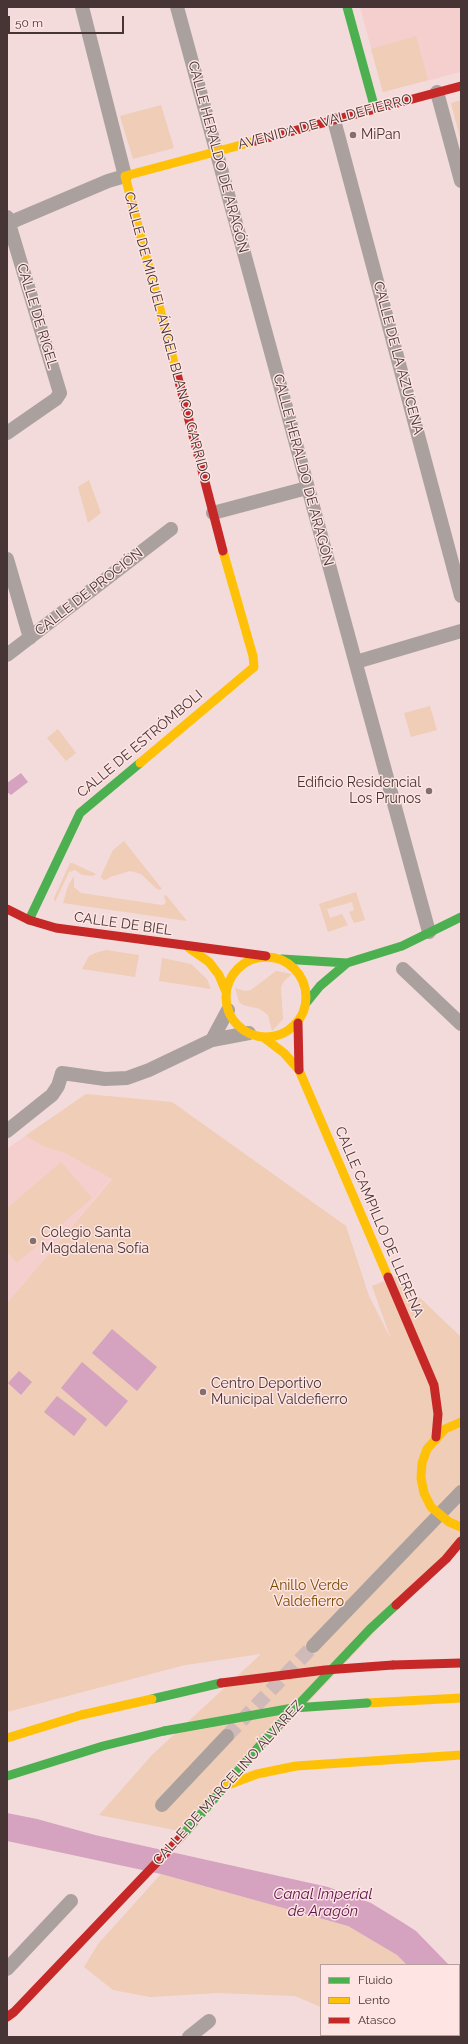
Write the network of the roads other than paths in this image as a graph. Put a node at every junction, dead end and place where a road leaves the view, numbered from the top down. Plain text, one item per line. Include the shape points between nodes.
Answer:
1 (82, 7) edge
2 (177, 7) edge
3 (347, 7) edge
4 (461, 86) edge
5 (437, 92) junction
6 (375, 109) junction
7 (334, 120) junction
8 (216, 151) junction
9 (125, 176) junction
10 (461, 181) edge
11 (8, 220) edge
12 (7, 433) edge
13 (308, 488) junction
14 (213, 513) junction
15 (171, 529) dead end
16 (7, 559) edge
17 (461, 596) edge
18 (461, 631) edge
19 (30, 638) junction
20 (7, 655) edge
21 (356, 662) junction
22 (254, 666) joint
23 (7, 909) edge
24 (461, 917) edge
25 (29, 920) junction
26 (429, 932) junction
27 (187, 947) junction
28 (266, 956) junction
29 (282, 959) junction
30 (347, 963) junction
31 (403, 969) dead end
32 (226, 992) junction
33 (307, 1002) junction
34 (228, 1010) junction
35 (298, 1023) junction
36 (461, 1024) edge
37 (249, 1034) junction
38 (263, 1037) junction
39 (212, 1040) junction
40 (299, 1070) junction
41 (7, 1131) edge
42 (434, 1384) junction
43 (445, 1401) dead end
44 (461, 1422) edge
45 (436, 1437) junction
46 (461, 1492) edge
47 (444, 1519) junction
48 (461, 1527) edge
49 (461, 1541) edge
50 (446, 1559) junction
51 (313, 1646) tunnel mouth
52 (461, 1663) edge
53 (461, 1698) edge
54 (227, 1736) tunnel mouth
55 (7, 1738) edge
56 (461, 1755) edge
57 (7, 1776) edge
58 (227, 1786) junction
59 (162, 1805) dead end
60 (71, 1901) dead end
61 (7, 1969) edge
62 (11, 2014) edge
63 (209, 2021) dead end
64 (7, 2024) edge
65 (189, 2037) edge

1 - 9 street, CALLE DE MIGUEL ÁNGEL BLANCO GARRIDO
2 - 8 street, CALLE HERALDO DE ARAGÓN
3 - 6 street
4 - 5 street, AVENIDA DE VALDEFIERRO
5 - 6 street, AVENIDA DE VALDEFIERRO
5 - 10 street
6 - 7 street, AVENIDA DE VALDEFIERRO
7 - 8 street, AVENIDA DE VALDEFIERRO
7 - 17 street, CALLE DE LA AZUCENA
8 - 9 street, AVENIDA DE VALDEFIERRO
8 - 13 street, CALLE HERALDO DE ARAGÓN
9 - 11 street, AVENIDA DE VALDEFIERRO via 108,180
9 - 14 street, CALLE DE MIGUEL ÁNGEL BLANCO GARRIDO
11 - 12 street, CALLE DE RIGEL via 60,393 56,399
13 - 14 street
13 - 21 street, CALLE HERALDO DE ARAGÓN
14 - 22 street, CALLE DE MIGUEL ÁNGEL BLANCO GARRIDO
15 - 19 street, CALLE DE PROCIÓN
16 - 19 street
18 - 21 street
19 - 20 street, CALLE DE PROCIÓN
21 - 26 street, CALLE HERALDO DE ARAGÓN
22 - 25 street, CALLE DE ESTRÓMBOLI via 250,672 80,813
23 - 25 street, CALLE DE BIEL
24 - 26 street
25 - 27 street, CALLE DE BIEL via 56,928
26 - 30 street via 402,946
27 - 28 street, CALLE DE BIEL
27 - 32 street, CALLE DE BIEL via 209,962 219,975
28 - 29 street
28 - 32 street via 256,957 239,966 228,982
29 - 30 street
29 - 33 street via 299,972 305,986
30 - 33 street via 320,986
31 - 36 street
32 - 34 street
33 - 35 street
34 - 37 street via 240,1028
34 - 39 street
35 - 38 street via 286,1033
35 - 40 street, CALLE CAMPILLO DE LLERENA
37 - 38 street
37 - 39 street
38 - 40 street, CALLE CAMPILLO DE LLERENA via 284,1052
39 - 41 street via 127,1078 110,1079 62,1073 52,1095
40 - 42 street, CALLE CAMPILLO DE LLERENA
42 - 43 street, CALLE CAMPILLO DE LLERENA
42 - 45 street, CALLE CAMPILLO DE LLERENA via 438,1414
44 - 45 street via 445,1429
45 - 47 street via 427,1449 422,1463 421,1478 424,1493
46 - 47 street
47 - 48 street
47 - 50 street via 449,1538
47 - 51 street
49 - 50 street, CALLE DE MARCELINO ÁLVAREZ
50 - 58 street, CALLE DE MARCELINO ÁLVAREZ via 370,1629 263,1742
52 - 55 street, bridge via 324,1670 221,1682 81,1714
53 - 57 street, bridge via 293,1708 164,1731 103,1746
54 - 59 street
56 - 58 street via 296,1766 257,1774
58 - 62 street, CALLE DE MARCELINO ÁLVAREZ
60 - 61 street
62 - 64 street, CALLE DE MARCELINO ÁLVAREZ
63 - 65 street

